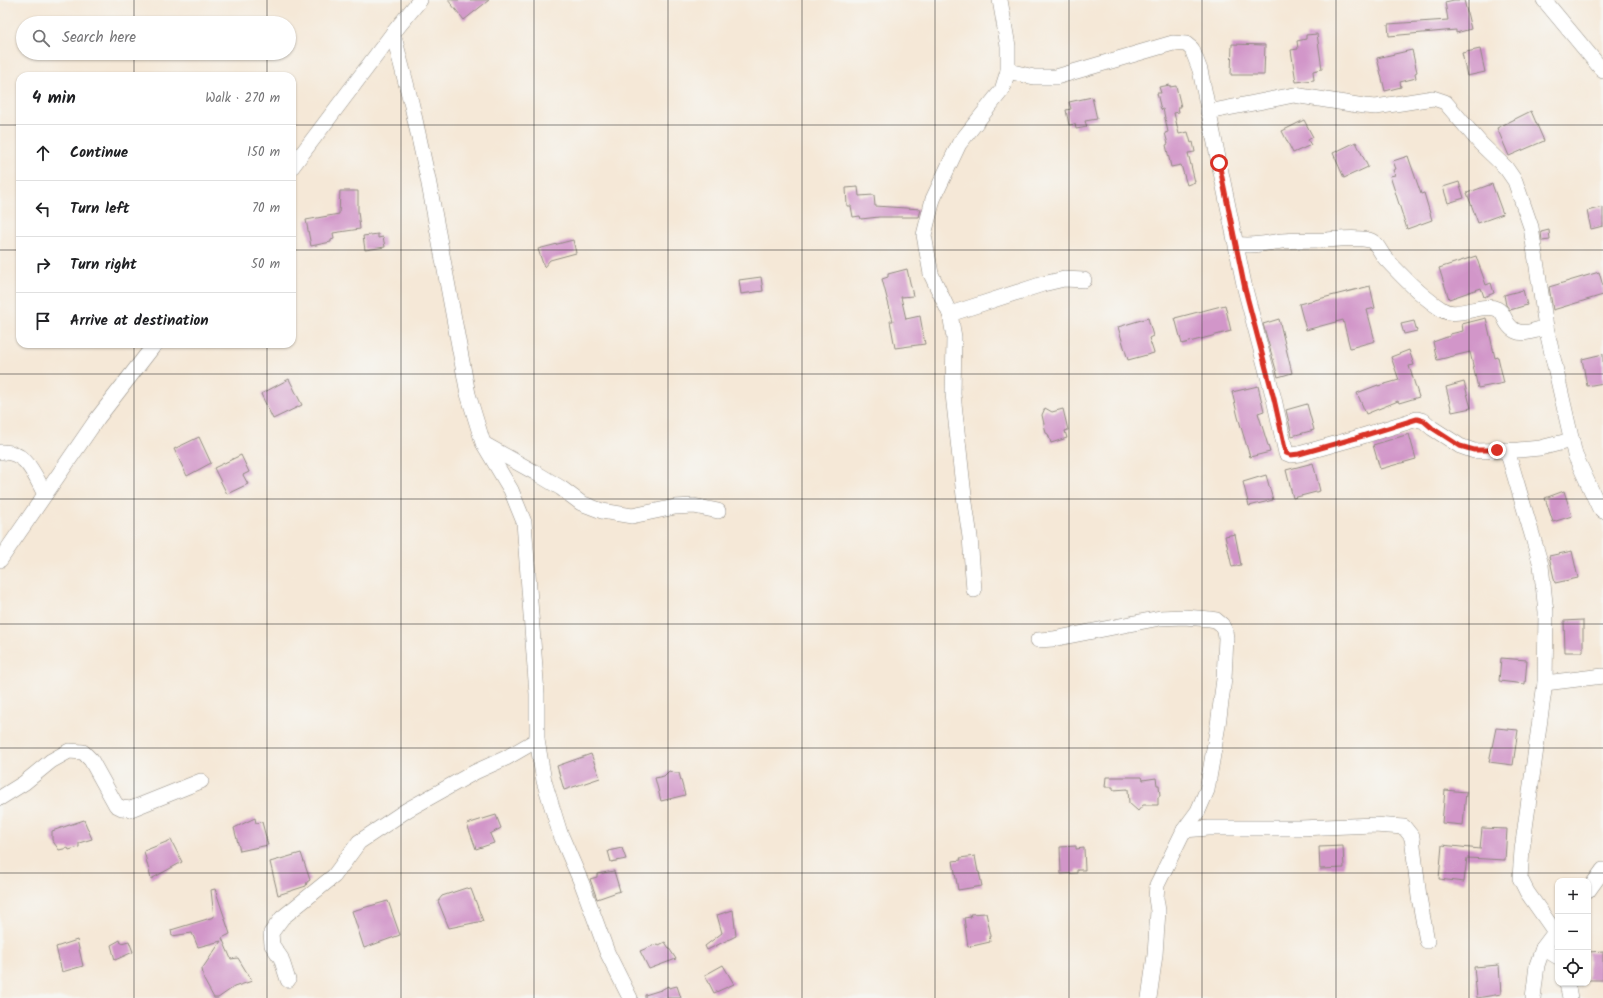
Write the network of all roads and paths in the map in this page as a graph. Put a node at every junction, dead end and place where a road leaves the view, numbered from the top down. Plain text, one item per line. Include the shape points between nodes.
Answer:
1 (420, 0) edge
2 (1000, 0) edge
3 (1544, 0) edge
4 (393, 33) junction
5 (1008, 71) junction
6 (1603, 71) edge
7 (1208, 112) junction
8 (296, 162) edge
9 (1236, 244) junction
10 (1084, 280) dead end
11 (950, 314) junction
12 (1546, 327) junction
13 (152, 348) edge
14 (1572, 440) junction
15 (484, 444) junction
16 (1508, 450) junction
17 (0, 452) edge
18 (45, 494) junction
19 (718, 511) dead end
20 (1603, 511) edge
21 (0, 560) edge
22 (974, 590) dead end
23 (1038, 640) dead end
24 (1603, 676) edge
25 (1545, 683) junction
26 (536, 740) junction
27 (201, 781) dead end
28 (0, 798) edge
29 (1184, 830) junction
30 (1603, 870) edge
31 (1591, 887) edge
32 (1555, 929) edge
33 (1555, 931) edge
34 (1427, 941) dead end
35 (1543, 948) junction
36 (1555, 955) edge
37 (288, 980) dead end
38 (1568, 986) edge
39 (630, 998) edge
40 (1149, 998) edge
41 (1533, 998) edge
42 (1570, 998) edge

1 - 4 street
2 - 5 street via 1008,46
3 - 6 street
4 - 8 street
4 - 15 street via 428,179 468,394
5 - 7 street via 1034,77 1056,77 1173,43 1186,44 1192,49 1196,59
5 - 11 street via 1002,90 959,144 934,199 924,235 931,274
7 - 9 street
7 - 12 street via 1294,94 1376,107 1433,98 1445,102 1515,181 1531,227
9 - 12 street via 1248,246 1305,240 1370,240 1404,278 1442,310 1463,312 1491,308 1498,310 1510,327 1517,332
9 - 16 street via 1286,453 1299,454 1417,419 1424,421 1460,446 1474,450
10 - 11 street via 1064,279 1043,284
11 - 22 street via 954,337 953,394
12 - 14 street
13 - 18 street via 97,418
14 - 16 street via 1540,448
14 - 20 street via 1575,455
15 - 19 street via 561,488 581,503 602,511 632,516 675,507 694,506
15 - 26 street via 511,490 524,522 537,694
16 - 25 street via 1541,565 1546,612
17 - 18 street via 14,453 28,462
18 - 21 street
23 - 29 street via 1160,618 1210,619 1216,620 1222,626 1226,638 1224,678 1206,790 1198,811
24 - 25 street
25 - 32 street via 1520,878 1526,892
26 - 37 street via 407,810 359,842 334,876 282,918 271,933 272,946 281,958
26 - 39 street via 544,781 560,833 607,952
27 - 28 street via 131,809 122,808 116,805 91,760 83,752 69,751
29 - 34 street via 1374,825 1404,827 1412,837
29 - 40 street via 1157,886 1157,933
30 - 31 street
33 - 35 street
35 - 36 street
35 - 41 street via 1537,965
38 - 42 street

